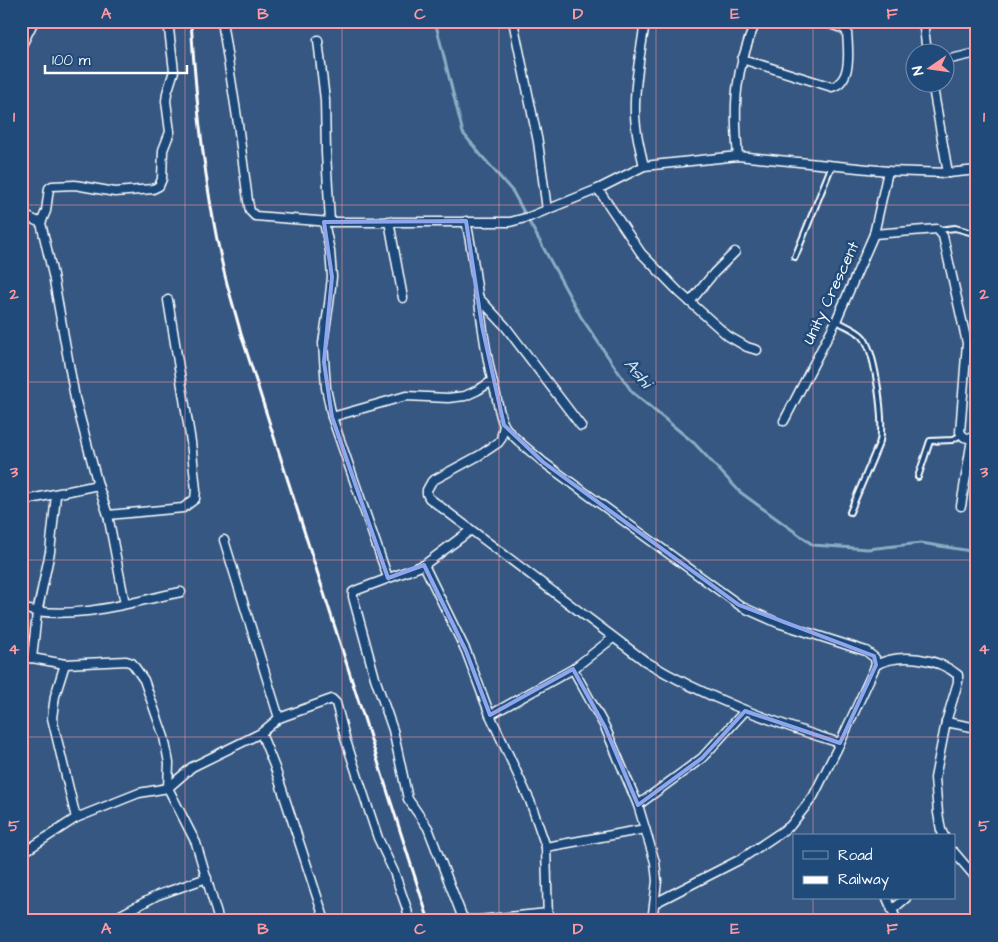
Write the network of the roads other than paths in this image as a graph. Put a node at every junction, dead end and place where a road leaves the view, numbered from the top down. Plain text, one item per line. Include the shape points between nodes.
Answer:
1 (34, 21) edge
2 (168, 21) edge
3 (222, 21) edge
4 (513, 21) edge
5 (645, 21) edge
6 (756, 21) edge
7 (822, 21) edge
8 (923, 21) edge
9 (318, 40) dead end
10 (926, 42) edge
11 (21, 47) edge
12 (977, 53) edge
13 (956, 58) edge
14 (742, 59) junction
15 (934, 92) edge
16 (738, 156) junction
17 (832, 165) junction
18 (644, 166) junction
19 (977, 170) edge
20 (888, 171) junction
21 (948, 173) junction
22 (598, 189) junction
23 (547, 210) junction
24 (21, 214) edge
25 (389, 221) junction
26 (466, 221) junction
27 (327, 222) junction
28 (41, 223) junction
29 (939, 230) junction
30 (874, 234) junction
31 (977, 234) edge
32 (735, 252) dead end
33 (795, 258) dead end
34 (403, 298) dead end
35 (479, 298) junction
36 (168, 300) dead end
37 (690, 302) junction
38 (836, 321) junction
39 (757, 350) dead end
40 (492, 381) junction
41 (332, 418) junction
42 (784, 421) dead end
43 (504, 425) junction
44 (581, 426) dead end
45 (961, 435) junction
46 (974, 439) edge
47 (918, 476) dead end
48 (98, 485) junction
49 (56, 495) junction
50 (21, 501) edge
51 (961, 506) dead end
52 (850, 512) dead end
53 (108, 515) junction
54 (471, 530) junction
55 (224, 540) dead end
56 (424, 565) junction
57 (388, 578) junction
58 (181, 592) dead end
59 (125, 604) junction
60 (21, 608) edge
61 (37, 612) junction
62 (613, 638) junction
63 (32, 658) junction
64 (21, 659) edge
65 (65, 664) junction
66 (876, 665) junction
67 (573, 669) junction
68 (745, 711) junction
69 (490, 715) junction
70 (278, 718) junction
71 (946, 722) junction
72 (977, 728) edge
73 (260, 733) junction
74 (840, 743) junction
75 (168, 788) junction
76 (638, 806) junction
77 (76, 818) junction
78 (645, 829) junction
79 (943, 834) edge
80 (546, 848) junction
81 (21, 854) edge
82 (956, 856) edge
83 (207, 878) junction
84 (977, 879) edge
85 (888, 900) edge
86 (904, 900) edge
87 (655, 904) junction
88 (892, 910) junction
89 (548, 917) edge
90 (109, 921) edge
91 (219, 921) edge
92 (325, 921) edge
93 (409, 921) edge
94 (652, 921) edge
95 (896, 921) edge

1 - 11 street
2 - 28 street via 174,71 166,101 170,132 163,150 162,179 158,186 115,192 75,185 52,186
3 - 27 street via 250,211 255,216
4 - 23 street via 538,142
5 - 18 street via 634,114
6 - 14 street
7 - 14 street via 847,32 847,68 835,87
8 - 10 street
9 - 27 street via 325,100
12 - 13 street
14 - 16 street via 735,109
15 - 21 street
16 - 17 street
16 - 18 street
17 - 20 street
17 - 33 lane
18 - 22 street
19 - 21 street
20 - 21 street
20 - 30 street, Unity Crescent
22 - 23 street
22 - 37 street via 641,253
23 - 26 street via 510,222
24 - 28 street
25 - 26 street
25 - 27 street
25 - 34 street
26 - 35 street
27 - 41 street via 332,277 323,343
28 - 48 street via 75,398
29 - 30 street
29 - 31 lane via 955,228
29 - 45 street via 967,342
30 - 38 street, Unity Crescent
32 - 37 street
35 - 40 street
35 - 44 street via 505,326
36 - 53 street via 191,442 195,499 183,508
37 - 39 street via 728,336
38 - 42 street, Unity Crescent
38 - 52 lane via 860,334 868,345 876,377 882,428 880,441
40 - 41 street via 465,396 406,396
40 - 43 street
41 - 57 street
43 - 54 street via 498,443 428,486 430,498
43 - 66 street via 543,462 739,605 778,623 866,651 874,656
45 - 46 street
45 - 47 lane via 952,440 930,441
46 - 51 street
48 - 49 street
48 - 53 street
49 - 50 street
49 - 61 street via 50,552
53 - 59 street
54 - 56 street
54 - 62 street
55 - 70 street
56 - 57 street
56 - 69 street via 466,651
57 - 89 street via 353,592 353,597 374,678 393,730 408,799 428,828 462,916 466,920
58 - 59 street
59 - 61 street via 85,611
60 - 61 street
61 - 63 street
62 - 67 street
62 - 68 street via 667,674
63 - 64 street
63 - 65 street
65 - 75 street via 132,663 144,680 164,737 169,762
65 - 77 street via 52,718
66 - 71 street via 887,660 910,658 953,670 958,675 958,682
66 - 74 street
67 - 69 street
67 - 76 street via 605,727
68 - 74 street
68 - 76 street via 702,758
69 - 80 street via 530,801
70 - 73 street
70 - 93 street via 332,700 336,702 378,838 394,872
71 - 72 street
71 - 79 street via 935,778
73 - 75 street via 192,767
73 - 92 street via 275,768
74 - 87 street via 813,797 790,826 741,859
75 - 77 street via 139,793
75 - 83 street via 196,843
76 - 78 street
77 - 81 street
78 - 80 street
78 - 87 street via 655,862
80 - 89 street
82 - 84 street
83 - 90 street via 158,895
83 - 91 street
85 - 88 street
86 - 88 street
87 - 94 street
88 - 95 street

